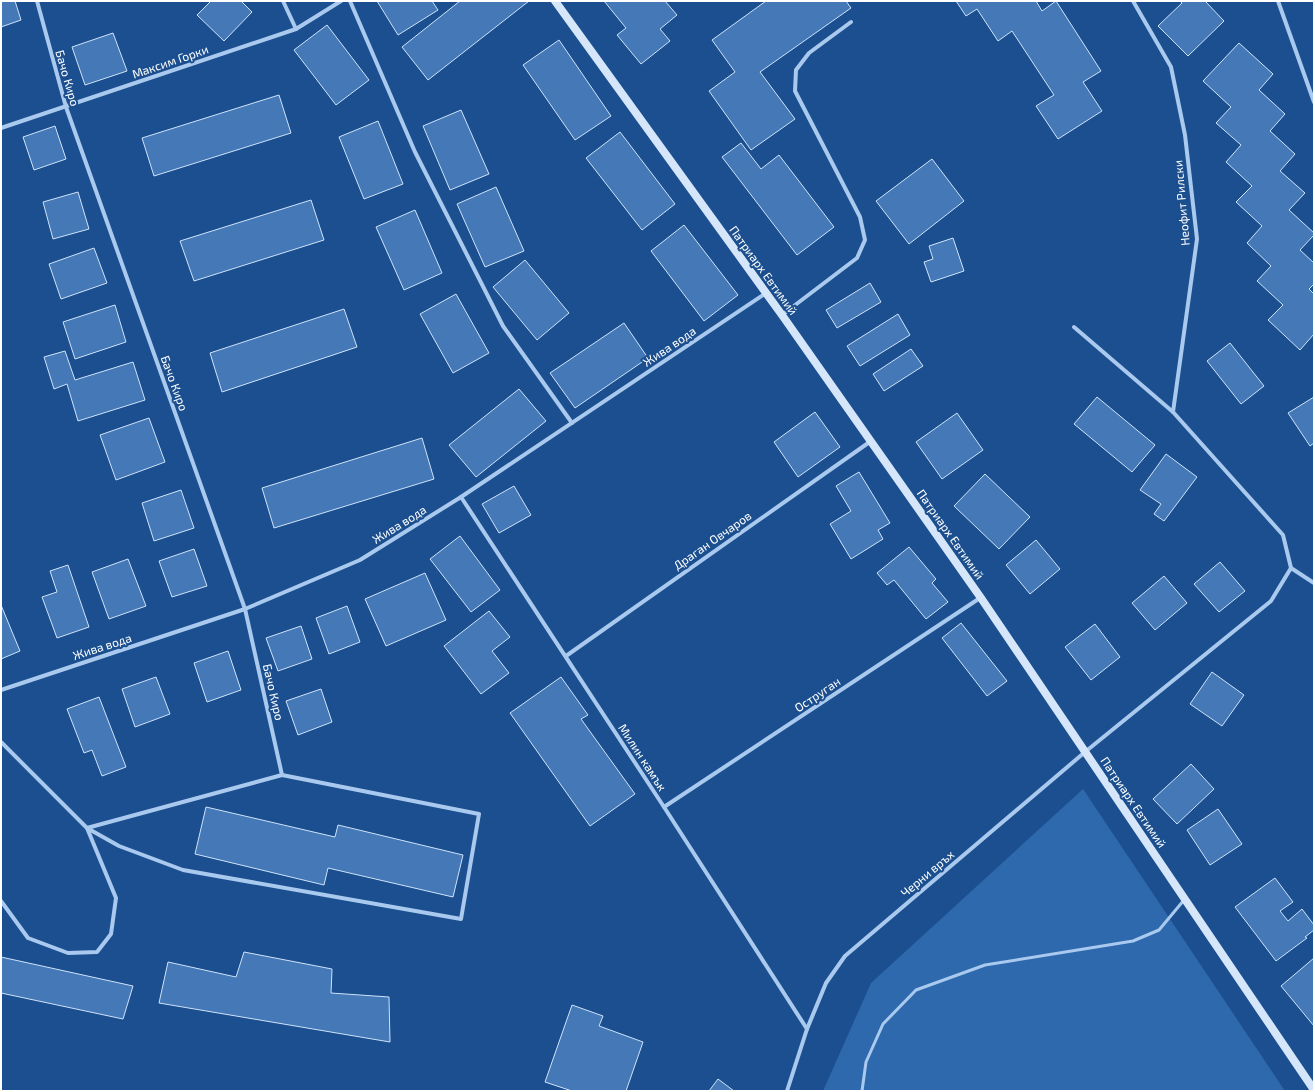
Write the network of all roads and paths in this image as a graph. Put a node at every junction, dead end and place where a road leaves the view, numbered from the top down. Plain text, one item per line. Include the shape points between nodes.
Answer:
1 (37, 1) edge
2 (283, 1) edge
3 (341, 1) edge
4 (350, 1) edge
5 (555, 1) edge
6 (1133, 1) edge
7 (1278, 1) edge
8 (851, 22) dead end
9 (296, 29) junction
10 (1314, 102) edge
11 (66, 107) junction
12 (1, 128) edge
13 (766, 293) junction
14 (782, 315) junction
15 (1074, 327) dead end
16 (1173, 412) junction
17 (572, 423) junction
18 (871, 441) junction
19 (462, 497) junction
20 (1291, 568) junction
21 (1314, 583) edge
22 (981, 598) junction
23 (245, 609) junction
24 (566, 656) junction
25 (1, 690) edge
26 (1, 742) edge
27 (1085, 752) junction
28 (282, 775) junction
29 (664, 808) junction
30 (87, 828) junction
31 (1185, 898) junction
32 (1, 901) edge
33 (807, 1029) junction
34 (1314, 1090) edge
35 (787, 1091) edge
36 (862, 1091) edge

1 - 11 street, Бачо Киро
2 - 9 street
3 - 9 street, Максим Горки
4 - 17 street via 415,152 503,326
5 - 13 street, Патриарх Евтимий
6 - 16 street, Неофит Рилски via 1171,67 1185,135 1197,239
7 - 10 street
8 - 14 street via 809,53 796,70 795,91 860,217 865,240 857,258
9 - 11 street, Максим Горки
11 - 12 street, Максим Горки
11 - 23 street, Бачо Киро
13 - 14 street, Патриарх Евтимий
13 - 17 street, Жива вода
14 - 18 street, Патриарх Евтимий
15 - 16 street
16 - 20 street via 1283,535
17 - 19 street, Жива вода
18 - 22 street, Патриарх Евтимий
18 - 24 street, Драган Овчаров
19 - 23 street, Жива вода via 360,560
19 - 24 street, Милин камък
20 - 21 street
20 - 27 street, Черни връх via 1271,601
22 - 27 street, Патриарх Евтимий
22 - 29 street, Оструган
23 - 25 street, Жива вода
23 - 28 street, Бачо Киро
24 - 29 street, Милин камък
26 - 30 street
27 - 31 street, Патриарх Евтимий
27 - 33 street, Черни връх via 845,956 826,983
28 - 30 street
28 - 30 street via 479,814 461,919 183,870 119,846
29 - 33 street, Милин камък
30 - 32 street via 116,898 111,934 97,952 68,953 28,938
31 - 34 street, Патриарх Евтимий
31 - 36 lane via 1159,930 1133,941 985,965 916,990 883,1024 866,1062
33 - 35 street, Черни връх

